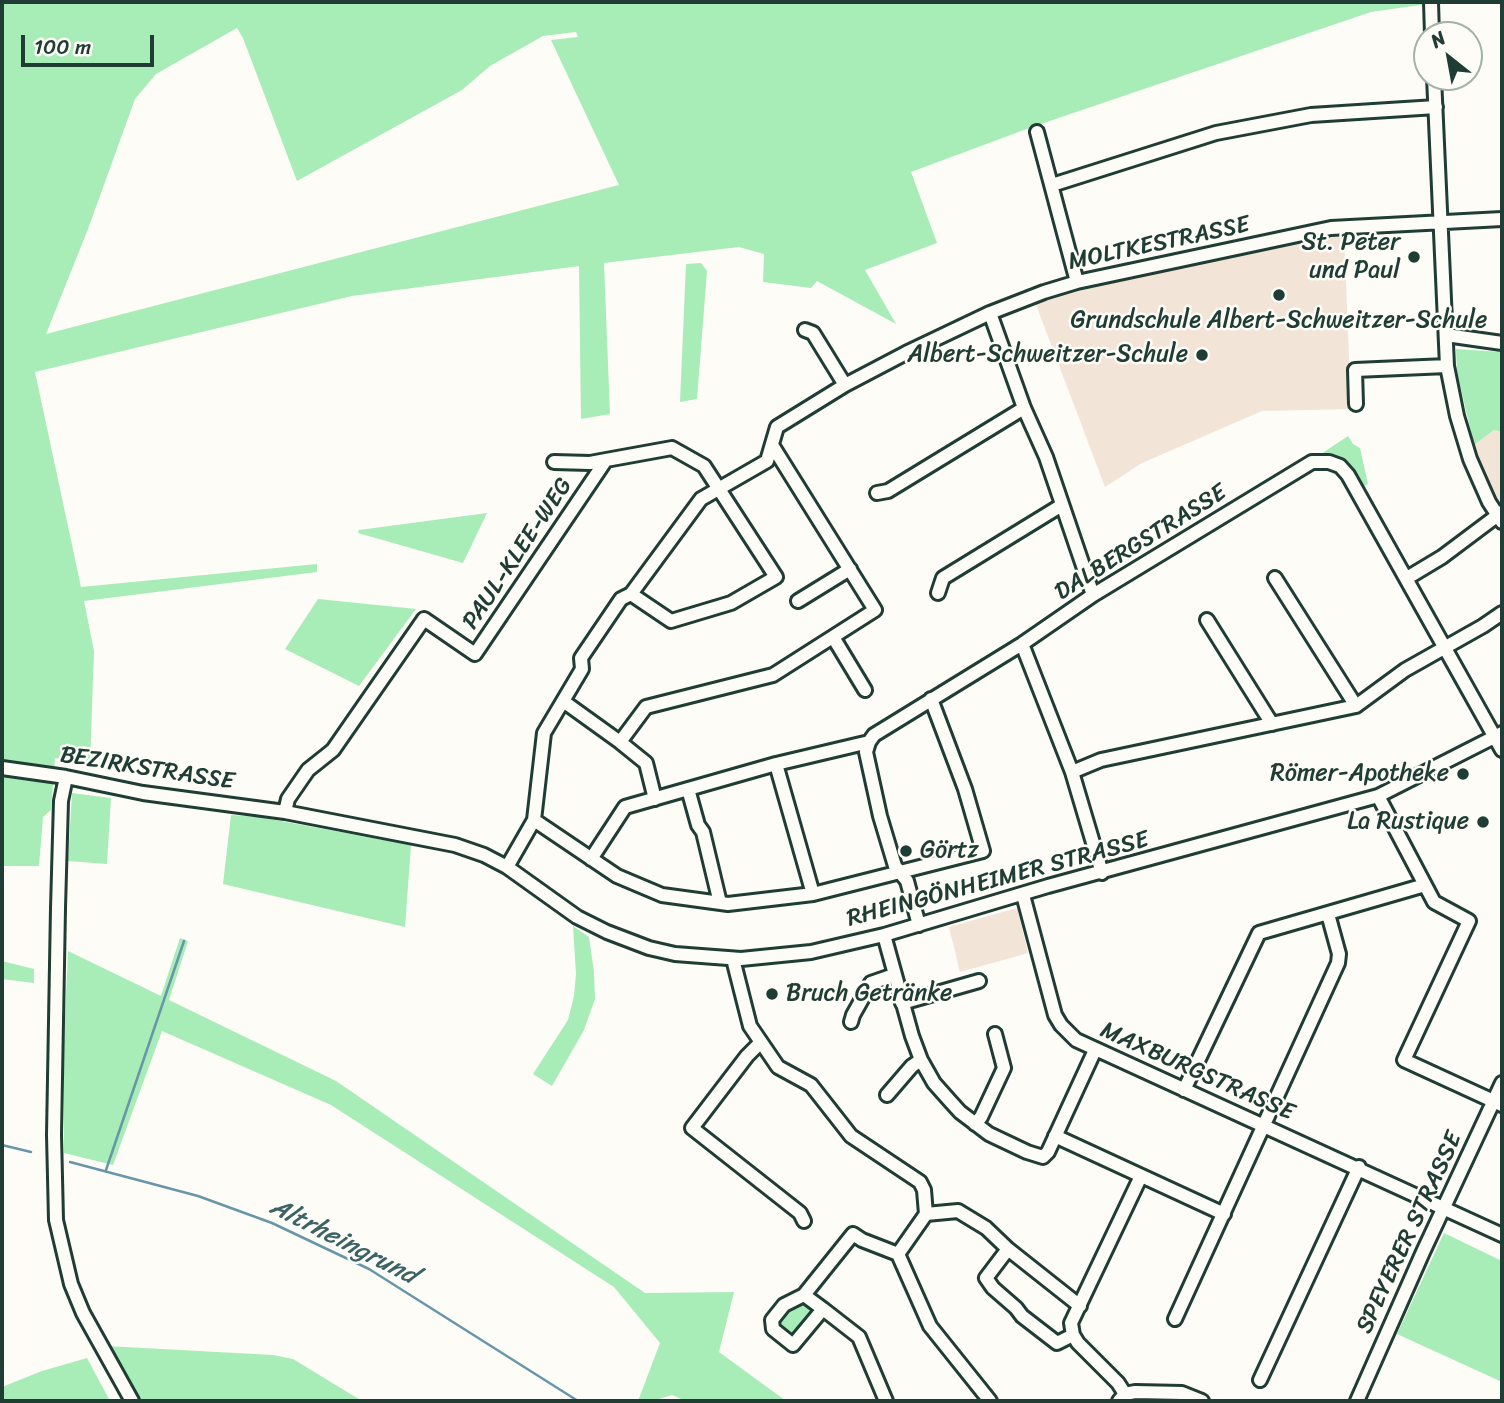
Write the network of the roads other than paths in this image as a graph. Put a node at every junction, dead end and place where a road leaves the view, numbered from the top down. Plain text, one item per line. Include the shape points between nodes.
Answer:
1 (1431, 2) edge
2 (1432, 21) edge
3 (1435, 91) edge
4 (1436, 107) junction
5 (1037, 132) dead end
6 (1052, 185) junction
7 (1502, 219) edge
8 (1442, 222) junction
9 (1077, 282) junction
10 (990, 313) junction
11 (805, 330) dead end
12 (1446, 335) junction
13 (1502, 343) edge
14 (1447, 366) junction
15 (845, 385) junction
16 (1356, 404) dead end
17 (1024, 408) junction
18 (772, 445) junction
19 (606, 460) junction
20 (554, 462) dead end
21 (720, 489) junction
22 (877, 493) dead end
23 (1062, 505) junction
24 (1501, 517) edge
25 (850, 569) junction
26 (1275, 578) dead end
27 (1407, 578) junction
28 (631, 593) junction
29 (938, 593) dead end
30 (1093, 595) junction
31 (798, 601) dead end
32 (1502, 612) edge
33 (1207, 620) dead end
34 (833, 637) junction
35 (1022, 644) junction
36 (1445, 647) junction
37 (865, 691) dead end
38 (931, 699) junction
39 (563, 701) junction
40 (1356, 706) junction
41 (1272, 724) junction
42 (1499, 735) edge
43 (620, 742) junction
44 (869, 742) junction
45 (1502, 750) edge
46 (776, 765) junction
47 (2, 768) edge
48 (1072, 772) junction
49 (66, 776) junction
50 (688, 789) junction
51 (1378, 796) junction
52 (655, 799) junction
53 (285, 812) junction
54 (534, 820) junction
55 (591, 859) junction
56 (507, 867) junction
57 (1102, 873) junction
58 (901, 874) junction
59 (1425, 885) junction
60 (813, 894) junction
61 (1023, 895) junction
62 (720, 903) junction
63 (1328, 914) junction
64 (919, 925) junction
65 (884, 935) junction
66 (733, 959) junction
67 (894, 975) junction
68 (979, 981) dead end
69 (902, 1003) junction
70 (852, 1022) dead end
71 (995, 1034) dead end
72 (760, 1043) junction
73 (1095, 1050) junction
74 (921, 1060) junction
75 (1502, 1083) edge
76 (1184, 1090) junction
77 (887, 1095) dead end
78 (1498, 1103) edge
79 (975, 1124) junction
80 (1265, 1126) junction
81 (1055, 1136) junction
82 (1359, 1167) junction
83 (1141, 1176) junction
84 (1444, 1208) junction
85 (926, 1214) junction
86 (1224, 1214) junction
87 (804, 1222) dead end
88 (1502, 1235) edge
89 (1008, 1249) junction
90 (898, 1254) junction
91 (804, 1295) junction
92 (1080, 1306) junction
93 (822, 1309) junction
94 (1175, 1319) dead end
95 (1073, 1335) junction
96 (1260, 1380) dead end
97 (1122, 1398) edge
98 (132, 1401) edge
99 (886, 1401) edge
100 (990, 1401) edge
101 (1202, 1401) edge
102 (1357, 1401) edge

1 - 2 street
3 - 4 street
4 - 6 street via 1311,115 1216,133
4 - 8 street
5 - 6 street
6 - 9 street
7 - 8 street, MOLTKESTRASSE
8 - 9 street, MOLTKESTRASSE via 1331,228
8 - 12 street
9 - 10 street, MOLTKESTRASSE
10 - 15 street, MOLTKESTRASSE
10 - 17 street
11 - 15 street via 813,333
12 - 13 street
12 - 14 street
14 - 16 street via 1355,370
14 - 24 street via 1470,459
15 - 18 street, MOLTKESTRASSE via 778,427
17 - 22 street via 888,491
17 - 23 street
18 - 21 street, MOLTKESTRASSE via 767,461
18 - 25 street
19 - 20 street, PAUL-KLEE-WEG
19 - 21 street, PAUL-KLEE-WEG via 671,447 704,466
19 - 53 street, PAUL-KLEE-WEG via 475,654 424,619 332,750 308,770 288,799
21 - 28 street, MOLTKESTRASSE via 701,499
21 - 28 street, PAUL-KLEE-WEG via 776,577 732,603 671,621
23 - 29 street via 943,578
23 - 30 street
24 - 27 street
25 - 31 street
25 - 34 street via 875,610
26 - 40 street
27 - 30 street, DALBERGSTRASSE via 1348,475 1329,462 1312,462
27 - 36 street, DALBERGSTRASSE
28 - 39 street, MOLTKESTRASSE via 621,598 581,658 582,670
30 - 35 street, DALBERGSTRASSE
32 - 36 street
33 - 41 street
34 - 37 street
34 - 43 street via 773,675 646,707
35 - 38 street, DALBERGSTRASSE
35 - 48 street
36 - 40 street
36 - 42 street, DALBERGSTRASSE
38 - 44 street, DALBERGSTRASSE via 884,727
38 - 58 street via 983,852
39 - 43 street
39 - 54 street, MOLTKESTRASSE via 544,733
40 - 41 street
41 - 48 street via 1101,760
42 - 45 street, DALBERGSTRASSE
42 - 51 street, RHEINGÖNHEIMER STRASSE
43 - 52 street via 646,764
44 - 46 street
44 - 58 street via 866,752 880,816
46 - 50 street
46 - 60 street
47 - 49 street, BEZIRKSTRASSE
48 - 57 street
49 - 53 street, BEZIRKSTRASSE via 143,793
49 - 98 street via 61,801 58,922 56,1220 83,1313
50 - 52 street
50 - 62 street
51 - 57 street, RHEINGÖNHEIMER STRASSE
51 - 59 street
52 - 55 street via 625,807
53 - 56 street, BEZIRKSTRASSE via 455,845
54 - 55 street
54 - 56 street
55 - 62 street via 662,895
56 - 66 street, RHEINGÖNHEIMER STRASSE via 607,932 675,954
57 - 61 street, RHEINGÖNHEIMER STRASSE
58 - 60 street
58 - 64 street
59 - 63 street
59 - 78 street via 1434,902 1469,921 1404,1060
60 - 62 street via 740,905
61 - 64 street, RHEINGÖNHEIMER STRASSE
61 - 73 street, MAXBURGSTRASSE via 1055,1015 1076,1040
63 - 76 street via 1259,933
63 - 80 street via 1338,963
64 - 65 street, RHEINGÖNHEIMER STRASSE
65 - 66 street, RHEINGÖNHEIMER STRASSE via 811,952
65 - 67 street
66 - 72 street via 750,1026
67 - 69 street
67 - 70 street via 871,983
68 - 69 street
69 - 74 street
71 - 79 street via 1004,1068
72 - 85 street via 778,1067 811,1085 851,1136 920,1182
72 - 87 street via 692,1128 800,1213
73 - 76 street, MAXBURGSTRASSE
73 - 81 street
74 - 77 street
74 - 79 street via 934,1083
75 - 78 street, SPEYERER STRASSE
76 - 80 street, MAXBURGSTRASSE
78 - 84 street, SPEYERER STRASSE
79 - 81 street via 1003,1142 1043,1157
80 - 82 street, MAXBURGSTRASSE
80 - 86 street
81 - 83 street
82 - 84 street, MAXBURGSTRASSE
82 - 96 street
83 - 86 street
83 - 92 street
84 - 88 street, MAXBURGSTRASSE
84 - 102 street, SPEYERER STRASSE
85 - 89 street via 958,1211
85 - 90 street
86 - 94 street
89 - 92 street
89 - 95 street via 986,1278 993,1288 1057,1343
90 - 91 street via 853,1234
90 - 100 street via 930,1326
91 - 93 street
91 - 93 street via 784,1306 772,1320 773,1329 793,1345
92 - 95 street via 1071,1322
93 - 99 street via 859,1337
95 - 97 street via 1118,1383
97 - 101 street via 1182,1393

